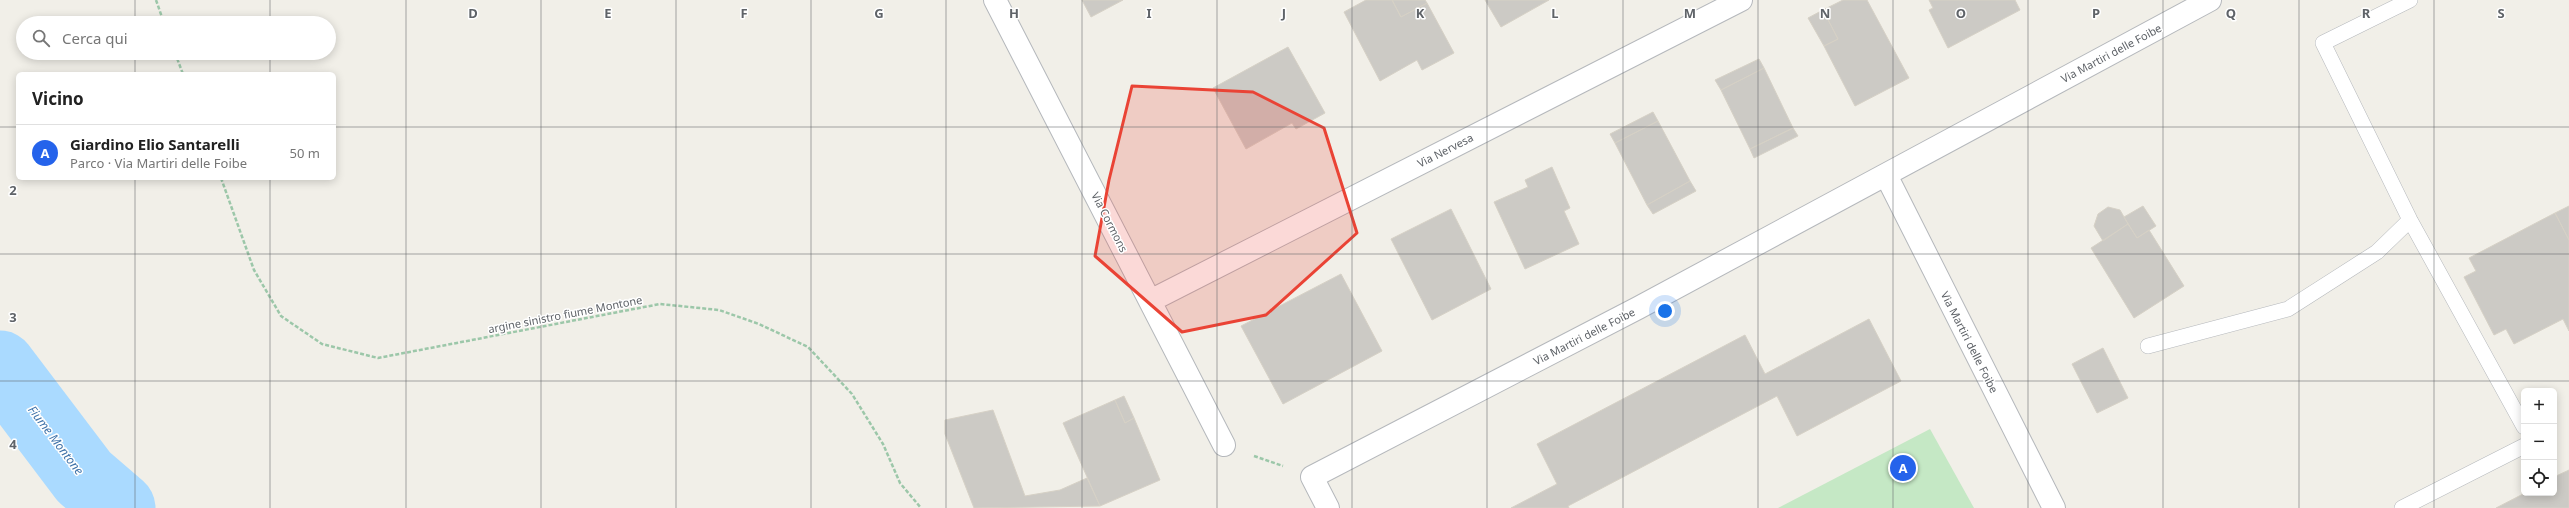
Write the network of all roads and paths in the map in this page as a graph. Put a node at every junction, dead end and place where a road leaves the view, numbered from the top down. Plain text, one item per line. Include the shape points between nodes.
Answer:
1 (156, 0) edge
2 (995, 0) edge
3 (1741, 0) edge
4 (2210, 0) edge
5 (2410, 0) edge
6 (162, 16) edge
7 (178, 60) edge
8 (182, 72) edge
9 (1886, 175) junction
10 (222, 180) edge
11 (2410, 220) junction
12 (1150, 301) junction
13 (2148, 346) dead end
14 (2522, 424) edge
15 (1224, 445) joint
16 (2521, 448) edge
17 (1312, 476) junction
18 (922, 508) edge
19 (1328, 508) edge
20 (2054, 508) edge
21 (2402, 508) edge

1 - 6 path
2 - 12 street, Via Cormons
3 - 12 street, Via Nervesa
4 - 9 street, Via Martiri delle Foibe
5 - 11 lane via 2322,43
7 - 8 path
9 - 17 street, Via Martiri delle Foibe via 1638,308
9 - 20 street, Via Martiri delle Foibe
10 - 18 path, argine sinistro fiume Montone via 254,270 281,316 322,344 378,358 660,304 719,310 759,324 808,347 852,394 883,444 900,483
11 - 13 lane via 2377,252 2288,309
11 - 14 lane
12 - 15 street, Via Cormons
15 - 17 path
16 - 21 lane
17 - 19 street

